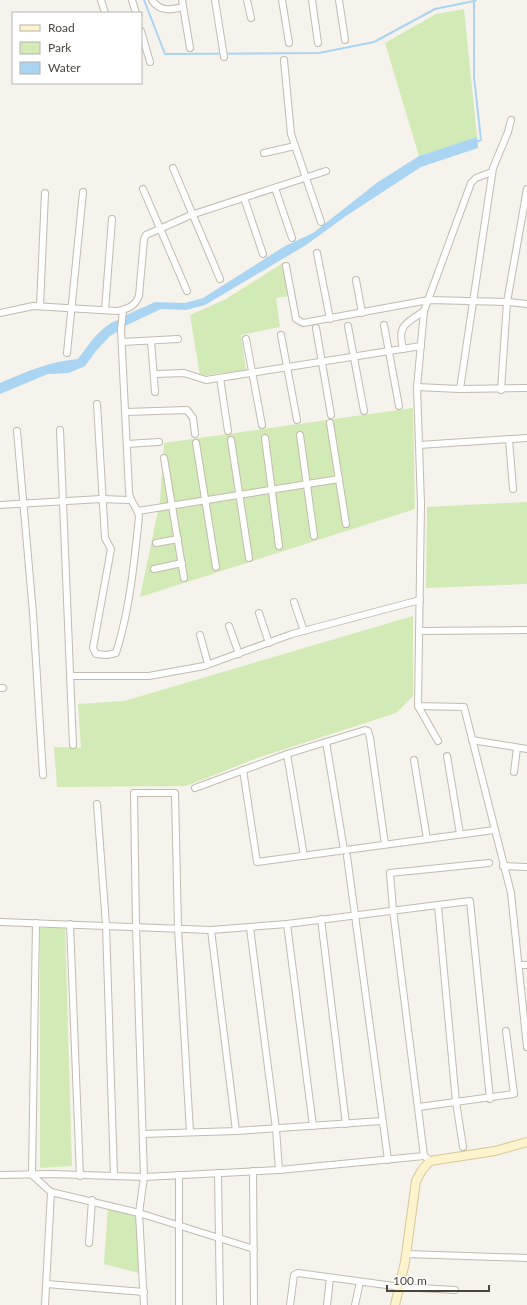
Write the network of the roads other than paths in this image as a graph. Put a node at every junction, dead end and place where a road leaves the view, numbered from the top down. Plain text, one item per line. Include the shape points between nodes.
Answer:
1 (101, 0) edge
2 (132, 0) edge
3 (152, 0) edge
4 (182, 0) edge
5 (215, 0) edge
6 (247, 0) edge
7 (282, 0) edge
8 (312, 0) edge
9 (340, 0) edge
10 (183, 7) junction
11 (105, 12) edge
12 (136, 12) edge
13 (250, 18) dead end
14 (142, 34) edge
15 (344, 40) dead end
16 (289, 43) dead end
17 (318, 43) dead end
18 (190, 48) dead end
19 (223, 54) dead end
20 (284, 60) dead end
21 (150, 62) dead end
22 (511, 120) dead end
23 (295, 146) junction
24 (264, 154) dead end
25 (173, 168) dead end
26 (326, 171) dead end
27 (492, 172) junction
28 (307, 177) junction
29 (275, 188) junction
30 (143, 189) dead end
31 (527, 189) edge
32 (83, 192) dead end
33 (45, 193) dead end
34 (244, 198) junction
35 (191, 215) junction
36 (112, 219) dead end
37 (321, 222) dead end
38 (160, 229) junction
39 (292, 238) dead end
40 (317, 253) dead end
41 (263, 254) dead end
42 (286, 266) dead end
43 (220, 279) dead end
44 (356, 280) dead end
45 (187, 291) dead end
46 (429, 300) junction
47 (472, 300) junction
48 (507, 302) junction
49 (527, 304) edge
50 (40, 306) junction
51 (72, 308) junction
52 (105, 310) junction
53 (424, 311) junction
54 (0, 313) edge
55 (122, 313) junction
56 (362, 313) junction
57 (330, 319) junction
58 (384, 325) dead end
59 (348, 326) dead end
60 (316, 328) dead end
61 (281, 335) dead end
62 (178, 339) dead end
63 (246, 339) dead end
64 (151, 341) junction
65 (122, 342) junction
66 (421, 346) junction
67 (403, 349) junction
68 (388, 351) junction
69 (67, 353) dead end
70 (354, 356) junction
71 (322, 361) junction
72 (287, 367) junction
73 (253, 372) junction
74 (155, 374) junction
75 (220, 378) junction
76 (417, 387) junction
77 (527, 388) edge
78 (460, 389) junction
79 (501, 390) junction
80 (155, 392) dead end
81 (97, 404) dead end
82 (399, 406) dead end
83 (364, 411) dead end
84 (126, 412) junction
85 (331, 415) dead end
86 (298, 420) dead end
87 (330, 423) dead end
88 (262, 424) dead end
89 (60, 430) dead end
90 (17, 431) dead end
91 (228, 431) dead end
92 (195, 434) dead end
93 (300, 434) dead end
94 (265, 438) dead end
95 (527, 438) edge
96 (509, 439) junction
97 (231, 440) dead end
98 (159, 442) dead end
99 (196, 443) dead end
100 (127, 444) junction
101 (419, 445) junction
102 (164, 458) dead end
103 (339, 479) junction
104 (307, 484) junction
105 (272, 489) junction
106 (513, 489) dead end
107 (239, 495) junction
108 (101, 499) junction
109 (129, 500) junction
110 (206, 500) junction
111 (63, 501) junction
112 (23, 504) junction
113 (0, 505) edge
114 (172, 506) junction
115 (138, 511) junction
116 (346, 524) dead end
117 (314, 536) dead end
118 (178, 539) junction
119 (156, 543) dead end
120 (279, 546) dead end
121 (249, 558) dead end
122 (182, 563) junction
123 (216, 567) dead end
124 (154, 569) dead end
125 (184, 578) dead end
126 (420, 600) junction
127 (294, 602) dead end
128 (259, 613) dead end
129 (229, 626) dead end
130 (527, 630) edge
131 (304, 631) junction
132 (419, 631) junction
133 (200, 635) dead end
134 (269, 642) junction
135 (239, 654) junction
136 (208, 664) junction
137 (70, 676) junction
138 (418, 706) junction
139 (472, 740) junction
140 (326, 742) junction
141 (438, 742) dead end
142 (73, 745) dead end
143 (518, 748) junction
144 (527, 749) edge
145 (288, 754) junction
146 (447, 756) dead end
147 (414, 760) dead end
148 (243, 770) junction
149 (514, 772) dead end
150 (43, 775) dead end
151 (195, 788) dead end
152 (97, 804) dead end
153 (494, 830) junction
154 (460, 834) junction
155 (427, 839) junction
156 (385, 844) junction
157 (344, 850) junction
158 (304, 856) junction
159 (347, 856) dead end
160 (489, 863) dead end
161 (503, 866) junction
162 (527, 867) edge
163 (438, 906) junction
164 (393, 910) junction
165 (355, 915) junction
166 (321, 919) junction
167 (0, 922) edge
168 (36, 923) junction
169 (70, 924) junction
170 (287, 924) junction
171 (106, 925) junction
172 (136, 927) junction
173 (178, 928) junction
174 (250, 928) junction
175 (211, 930) junction
176 (519, 965) junction
177 (527, 965) edge
178 (506, 1031) dead end
179 (527, 1047) edge
180 (490, 1099) junction
181 (456, 1102) junction
182 (419, 1107) junction
183 (382, 1121) junction
184 (346, 1124) junction
185 (313, 1126) junction
186 (276, 1129) junction
187 (236, 1131) junction
188 (190, 1132) junction
189 (142, 1134) junction
190 (527, 1142) edge
191 (463, 1147) dead end
192 (427, 1158) junction
193 (388, 1160) junction
194 (279, 1170) junction
195 (253, 1171) junction
196 (218, 1173) junction
197 (0, 1175) edge
198 (32, 1175) junction
199 (179, 1175) junction
200 (80, 1176) junction
201 (114, 1176) junction
202 (144, 1177) junction
203 (52, 1192) junction
204 (92, 1200) junction
205 (139, 1213) junction
206 (179, 1225) junction
207 (218, 1237) junction
208 (89, 1243) dead end
209 (254, 1249) junction
210 (406, 1254) junction
211 (527, 1258) edge
212 (330, 1278) junction
213 (360, 1282) junction
214 (46, 1284) junction
215 (401, 1287) junction
216 (455, 1290) dead end
217 (144, 1292) junction
218 (45, 1305) edge
219 (144, 1305) edge
220 (179, 1305) edge
221 (220, 1305) edge
222 (254, 1305) edge
223 (290, 1305) edge
224 (327, 1305) edge
225 (355, 1305) edge
226 (395, 1305) edge

1 - 11 street
2 - 12 street
3 - 10 street via 163,10
4 - 10 street
5 - 19 street
6 - 13 street
7 - 16 street
8 - 17 street
9 - 15 street
10 - 18 street
14 - 21 street
20 - 23 street via 291,134
22 - 27 street
23 - 24 street
23 - 28 street
25 - 35 street
26 - 28 street
27 - 46 street via 476,178 471,183
27 - 47 street
28 - 29 street
28 - 37 street
29 - 34 street
29 - 39 street
30 - 38 street
31 - 48 street
32 - 51 street
33 - 50 street
34 - 35 street
34 - 41 street
35 - 38 street
35 - 43 street
36 - 52 street
38 - 45 street
38 - 55 street via 146,235 144,239 140,296 136,303
40 - 57 street
42 - 57 street via 296,319 303,323
44 - 56 street
46 - 47 street
46 - 53 street
46 - 56 street
47 - 48 street
47 - 78 street
48 - 49 street
48 - 79 street
50 - 51 street
50 - 54 street
51 - 52 street
51 - 69 street
52 - 55 street
53 - 66 street
53 - 67 street via 404,324 400,331
55 - 65 street
56 - 57 street
58 - 68 street
59 - 70 street
60 - 71 street
61 - 72 street
62 - 64 street
63 - 73 street
64 - 65 street
64 - 74 street
65 - 84 street
66 - 67 street
66 - 76 street
67 - 68 street
68 - 70 street
68 - 82 street
70 - 71 street
70 - 83 street
71 - 72 street
71 - 85 street
72 - 73 street
72 - 86 street
73 - 75 street
73 - 88 street
74 - 75 street via 174,372 206,380
74 - 80 street
75 - 91 street
76 - 78 street
76 - 101 street
77 - 79 street
78 - 79 street
81 - 108 street
84 - 92 street via 187,410 193,418
84 - 100 street
87 - 103 street
89 - 111 street
90 - 112 street
93 - 104 street
94 - 105 street
95 - 96 street
96 - 101 street
96 - 106 street
97 - 107 street
98 - 100 street
99 - 110 street
100 - 109 street
101 - 126 street
102 - 114 street
103 - 104 street
103 - 116 street
104 - 105 street
104 - 117 street
105 - 107 street
105 - 120 street
107 - 110 street
107 - 121 street
108 - 109 street
108 - 111 street
108 - 115 street via 105,538 111,549 93,639 96,654 113,655 120,640 133,576
109 - 115 street
110 - 114 street
110 - 123 street
111 - 112 street
111 - 137 street
112 - 113 street
112 - 150 street
114 - 115 street
114 - 118 street
118 - 119 street
118 - 122 street
122 - 124 street
122 - 125 street
126 - 131 street
126 - 132 street
127 - 131 street
128 - 134 street
129 - 135 street
130 - 132 street
131 - 134 street
132 - 138 street
133 - 136 street
134 - 135 street
135 - 136 street
136 - 137 street via 149,676
137 - 142 street
138 - 139 street via 464,707
138 - 141 street
139 - 143 street
139 - 153 street
140 - 145 street
140 - 156 street via 368,731
140 - 157 street
143 - 144 street
143 - 149 street
145 - 148 street
145 - 158 street
146 - 154 street
147 - 155 street
148 - 151 street
148 - 158 street via 257,862
152 - 171 street
153 - 154 street
153 - 161 street
154 - 155 street
155 - 156 street
156 - 157 street
157 - 158 street
159 - 165 street
160 - 164 street via 390,873
161 - 162 street
161 - 176 street via 511,893
163 - 164 street
163 - 180 street via 470,901
163 - 181 street
164 - 165 street
164 - 182 street
165 - 166 street
165 - 183 street
166 - 170 street
166 - 184 street
167 - 168 street
168 - 169 street
168 - 198 street
169 - 171 street
169 - 200 street
170 - 174 street
170 - 185 street
171 - 172 street
171 - 201 street
172 - 173 street
172 - 173 street via 134,793 175,793
172 - 189 street
173 - 175 street
173 - 188 street
174 - 175 street
174 - 186 street
175 - 187 street
176 - 177 street
176 - 179 street
178 - 180 street via 514,1094
180 - 181 street
181 - 182 street
181 - 191 street
182 - 192 street
183 - 184 street
183 - 193 street
184 - 185 street
185 - 186 street
186 - 187 street
186 - 194 street
187 - 188 street
188 - 189 street
189 - 202 street
190 - 192 street via 495,1151
192 - 193 street
192 - 210 street via 416,1181
193 - 194 street
194 - 195 street
195 - 196 street
195 - 209 street
196 - 199 street
196 - 207 street
197 - 198 street
198 - 200 street
198 - 203 street
199 - 202 street
199 - 206 street
200 - 201 street
201 - 202 street
202 - 205 street
203 - 204 street
203 - 214 street
204 - 205 street
204 - 208 street
205 - 206 street
205 - 217 street
206 - 207 street
206 - 220 street
207 - 209 street
207 - 221 street
209 - 222 street
210 - 211 street
210 - 215 street
212 - 213 street
212 - 223 street via 294,1275
212 - 224 street
213 - 215 street
213 - 225 street
214 - 217 street
214 - 218 street
215 - 216 street
215 - 226 street
217 - 219 street

